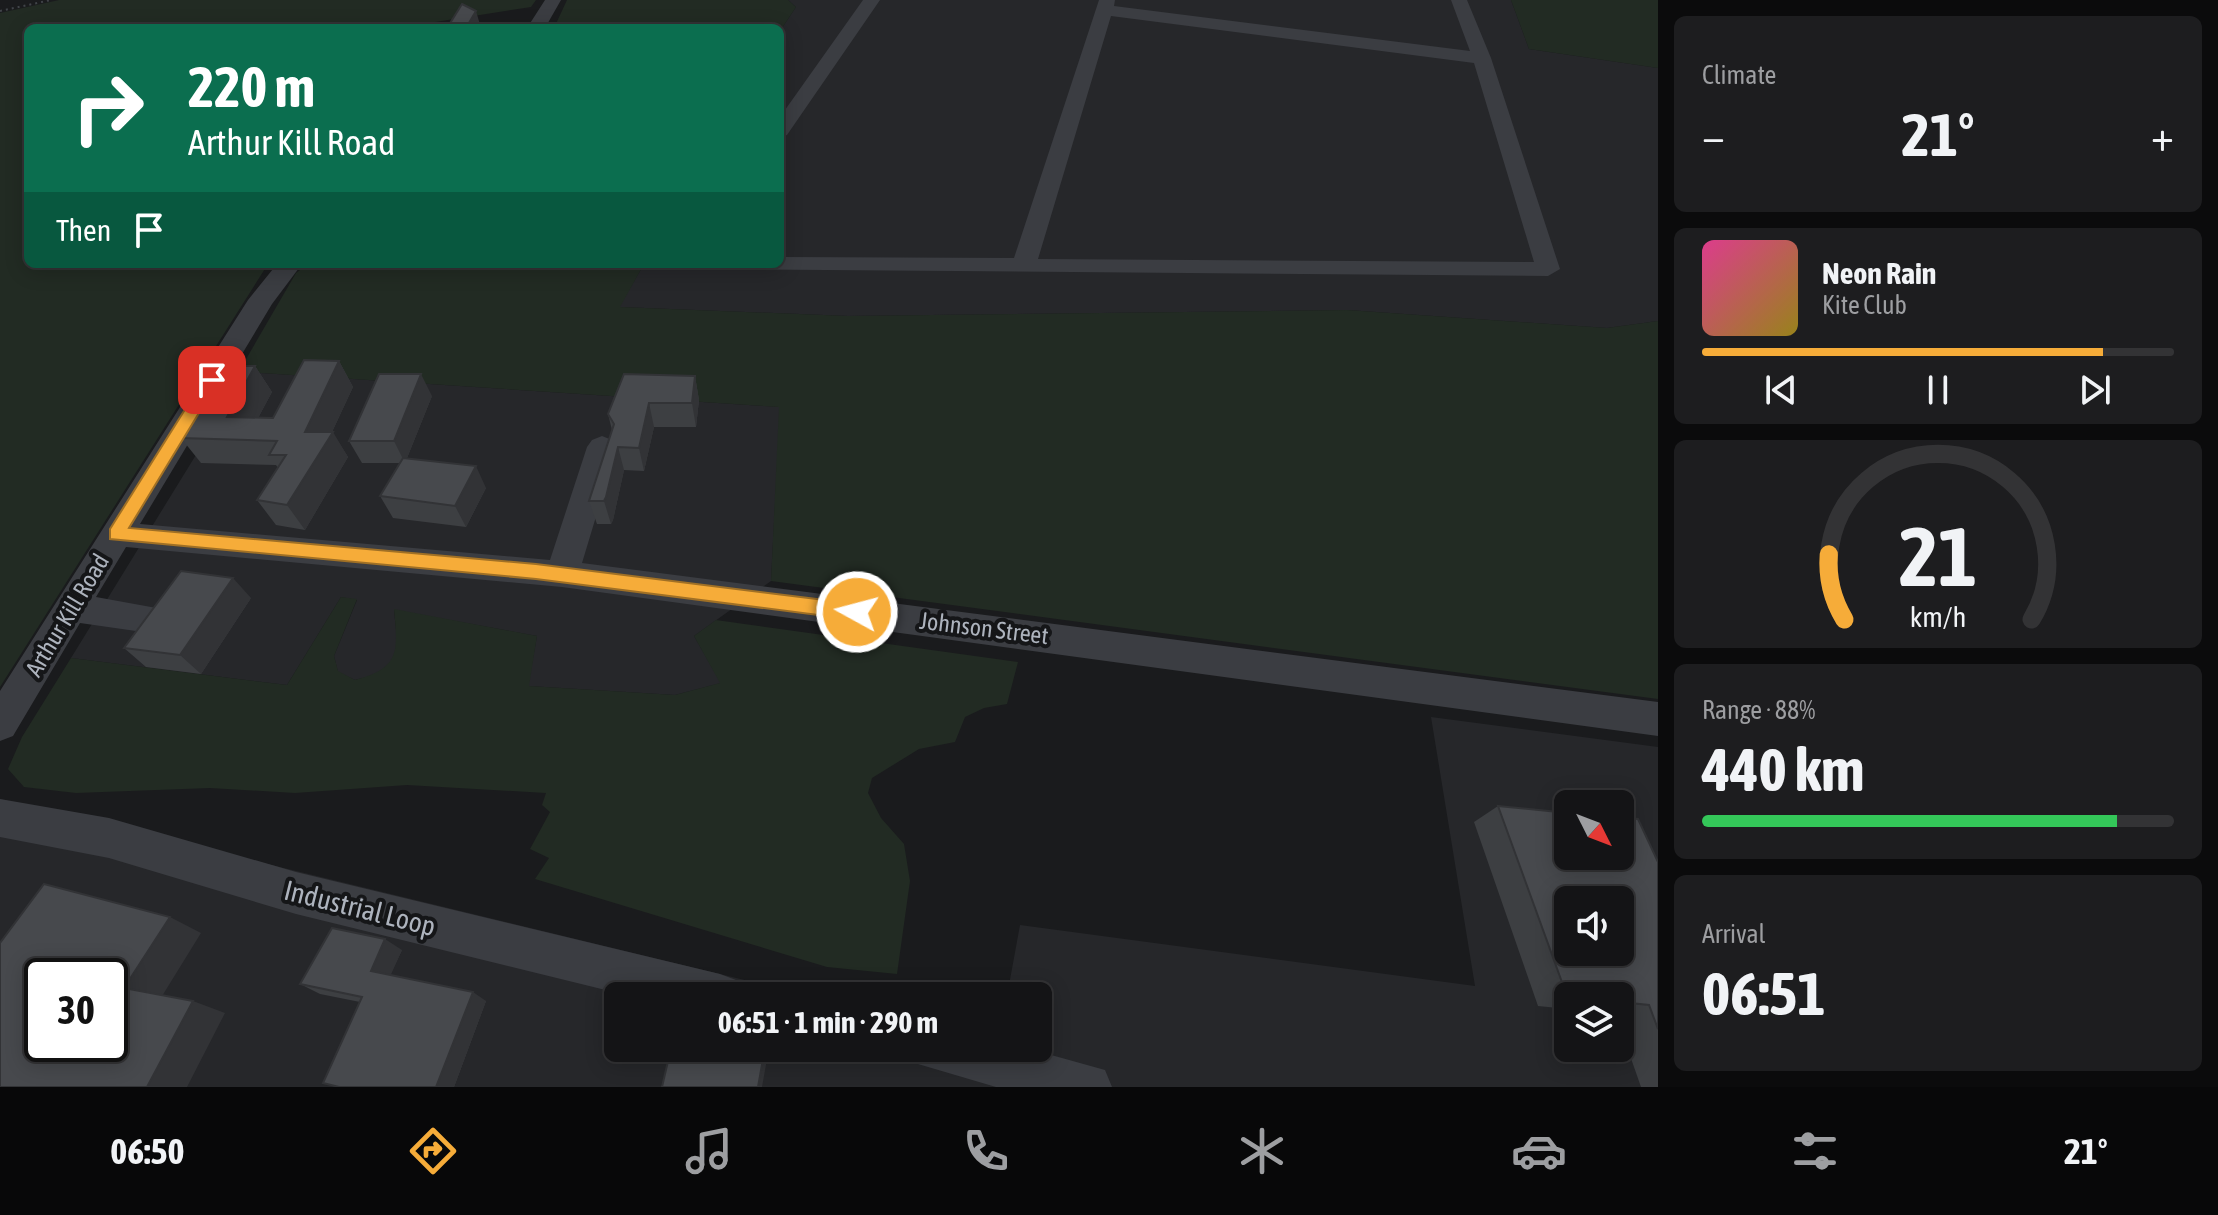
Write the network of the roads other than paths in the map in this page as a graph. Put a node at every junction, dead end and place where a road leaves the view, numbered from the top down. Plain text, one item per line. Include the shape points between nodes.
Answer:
1 (553, 0) edge
2 (872, 0) edge
3 (1459, 0) edge
4 (1106, 5) edge
5 (538, 24) edge
6 (1482, 58) junction
7 (784, 125) edge
8 (1035, 231) junction
9 (784, 264) edge
10 (1024, 266) junction
11 (1102, 267) junction
12 (287, 268) edge
13 (602, 447) dead end
14 (116, 534) junction
15 (562, 574) junction
16 (72, 608) junction
17 (150, 619) edge
18 (1658, 719) edge
19 (0, 724) edge
20 (0, 818) edge
21 (662, 982) edge
22 (989, 1062) edge
23 (1088, 1087) edge

1 - 5 street
2 - 7 street
3 - 6 street
4 - 6 street
4 - 8 street
6 - 11 street via 1548,269
8 - 10 street
8 - 11 street
9 - 10 street
10 - 11 street
12 - 14 street, Arthur Kill Road via 261,300
13 - 15 street
14 - 15 street, Johnson Street
14 - 16 street, Arthur Kill Road
15 - 18 street, Johnson Street
16 - 17 street
16 - 19 street, Arthur Kill Road
20 - 21 street, Industrial Loop via 109,838 296,893
22 - 23 street

